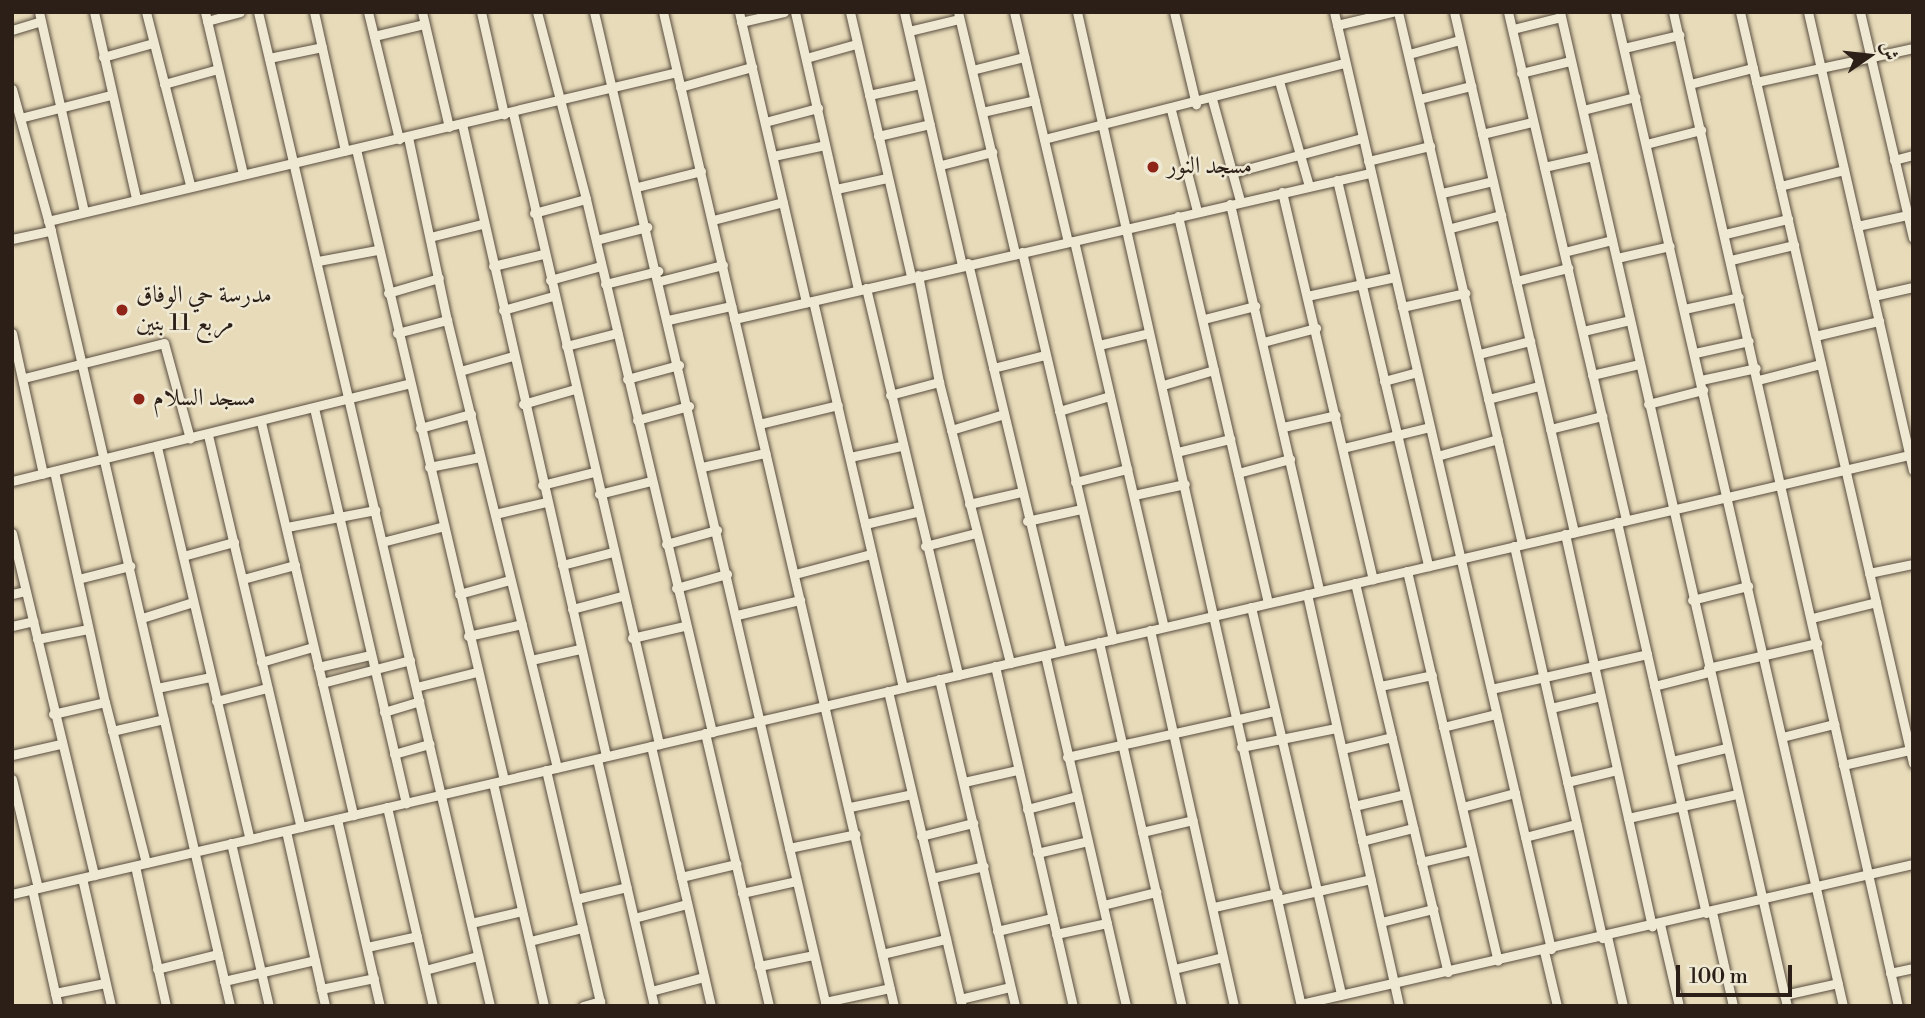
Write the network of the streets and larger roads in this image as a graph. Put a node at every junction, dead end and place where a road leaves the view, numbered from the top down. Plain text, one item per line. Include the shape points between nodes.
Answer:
1 (94, 12) edge
2 (146, 12) edge
3 (240, 12) edge
4 (258, 12) edge
5 (314, 12) edge
6 (368, 12) edge
7 (422, 12) edge
8 (481, 12) edge
9 (537, 12) edge
10 (594, 12) edge
11 (663, 12) edge
12 (784, 12) edge
13 (795, 12) edge
14 (850, 12) edge
15 (904, 12) edge
16 (1014, 12) edge
17 (1077, 12) edge
18 (1174, 12) edge
19 (1334, 12) edge
20 (1392, 12) edge
21 (1398, 12) edge
22 (1454, 12) edge
23 (1508, 12) edge
24 (1615, 12) edge
25 (1673, 12) edge
26 (1740, 12) edge
27 (1808, 12) edge
28 (1860, 12) edge
29 (1560, 15) edge
30 (206, 16) edge
31 (959, 16) edge
32 (40, 17) edge
33 (740, 17) edge
34 (424, 24) junction
35 (1337, 25) junction
36 (1513, 29) junction
37 (12, 30) edge
38 (909, 31) junction
39 (1679, 35) junction
40 (374, 36) junction
41 (1460, 40) junction
42 (153, 43) junction
43 (856, 44) junction
44 (322, 47) junction
45 (1624, 48) junction
46 (1913, 48) edge
47 (1409, 54) junction
48 (103, 57) junction
49 (1024, 57) junction
50 (1870, 57) junction
51 (269, 58) junction
52 (806, 58) junction
53 (1570, 61) junction
54 (1345, 63) junction
55 (752, 67) junction
56 (1753, 68) junction
57 (1821, 68) junction
58 (218, 69) junction
59 (972, 70) junction
60 (677, 72) junction
61 (1521, 73) junction
62 (1279, 81) junction
63 (1756, 82) junction
64 (164, 84) junction
65 (1690, 84) junction
66 (920, 85) junction
67 (1471, 86) junction
68 (680, 87) junction
69 (12, 89) edge
70 (614, 90) junction
71 (111, 95) junction
72 (869, 95) junction
73 (1635, 97) junction
74 (1212, 99) junction
75 (1419, 99) junction
76 (1035, 100) junction
77 (561, 102) junction
78 (1196, 104) junction
79 (61, 107) junction
80 (818, 108) junction
81 (1171, 110) junction
82 (1583, 110) junction
83 (982, 112) junction
84 (508, 113) junction
85 (20, 118) junction
86 (765, 122) junction
87 (1532, 122) junction
88 (462, 124) junction
89 (930, 124) junction
90 (449, 127) junction
91 (1103, 127) junction
92 (1701, 130) junction
93 (1482, 134) junction
94 (878, 136) junction
95 (404, 138) junction
96 (1362, 138) junction
97 (1044, 139) junction
98 (1646, 144) junction
99 (825, 145) junction
100 (1430, 145) junction
101 (356, 149) junction
102 (345, 151) junction
103 (992, 152) junction
104 (1300, 155) junction
105 (1913, 155) edge
106 (773, 156) junction
107 (1593, 156) junction
108 (1894, 160) junction
109 (1368, 161) junction
110 (293, 163) junction
111 (941, 165) junction
112 (1544, 167) junction
113 (1844, 170) junction
114 (701, 171) junction
115 (1232, 173) junction
116 (1370, 173) junction
117 (243, 174) junction
118 (887, 178) junction
119 (1337, 180) junction
120 (1493, 181) junction
121 (190, 185) junction
122 (1309, 186) junction
123 (1780, 186) junction
124 (637, 187) junction
125 (836, 189) junction
126 (1282, 192) junction
127 (1442, 193) junction
128 (136, 198) junction
129 (586, 199) junction
130 (783, 202) junction
131 (1235, 203) junction
132 (84, 211) junction
133 (1197, 211) junction
134 (534, 213) junction
135 (1501, 215) junction
136 (1908, 215) junction
137 (1178, 216) junction
138 (1788, 219) junction
139 (713, 220) junction
140 (482, 224) junction
141 (50, 226) junction
142 (1857, 226) junction
143 (647, 227) junction
144 (1125, 228) junction
145 (1451, 228) junction
146 (1725, 234) junction
147 (430, 237) junction
148 (1913, 238) edge
149 (12, 239) edge
150 (596, 240) junction
151 (1612, 240) junction
152 (1071, 241) junction
153 (1794, 245) junction
154 (1670, 246) junction
155 (377, 250) junction
156 (1018, 253) junction
157 (1564, 253) junction
158 (543, 254) junction
159 (1617, 258) junction
160 (1731, 260) junction
161 (318, 261) junction
162 (965, 264) junction
163 (723, 265) junction
164 (494, 266) junction
165 (601, 266) junction
166 (1568, 268) junction
167 (659, 276) junction
168 (914, 276) junction
169 (1395, 277) junction
170 (439, 278) junction
171 (550, 280) junction
172 (1516, 281) junction
173 (1361, 283) junction
174 (605, 284) junction
175 (1913, 287) edge
176 (862, 289) junction
177 (388, 293) junction
178 (1465, 293) junction
179 (553, 296) junction
180 (1307, 296) junction
181 (1873, 296) junction
182 (1739, 297) junction
183 (809, 302) junction
184 (731, 306) junction
185 (1255, 306) junction
186 (1402, 307) junction
187 (1684, 309) junction
188 (503, 310) junction
189 (734, 319) junction
190 (1204, 319) junction
191 (447, 320) junction
192 (668, 320) junction
193 (1630, 320) junction
194 (1878, 321) junction
195 (1316, 328) junction
196 (1583, 331) junction
197 (397, 333) junction
198 (617, 333) junction
199 (1150, 333) junction
200 (13, 336) edge
201 (1815, 336) junction
202 (1530, 341) junction
203 (1749, 341) junction
204 (1263, 342) junction
205 (1099, 345) junction
206 (566, 346) junction
207 (1695, 353) junction
208 (1479, 354) junction
209 (1045, 355) junction
210 (513, 356) junction
211 (80, 362) junction
212 (1639, 364) junction
213 (1821, 364) junction
214 (678, 365) junction
215 (993, 368) junction
216 (1756, 368) junction
217 (1214, 370) junction
218 (460, 371) junction
219 (1417, 372) junction
220 (1592, 375) junction
221 (24, 377) junction
222 (627, 379) junction
223 (1758, 380) junction
224 (1384, 381) junction
225 (939, 382) junction
226 (408, 384) junction
227 (1163, 385) junction
228 (1702, 385) junction
229 (1539, 386) junction
230 (575, 389) junction
231 (890, 394) junction
232 (1110, 396) junction
233 (348, 398) junction
234 (1488, 399) junction
235 (523, 404) junction
236 (1648, 404) junction
237 (838, 405) junction
238 (689, 406) junction
239 (314, 408) junction
240 (1059, 411) junction
241 (471, 414) junction
242 (1004, 414) junction
243 (1336, 415) junction
244 (1602, 416) junction
245 (638, 420) junction
246 (261, 422) junction
247 (759, 425) junction
248 (1283, 427) junction
249 (1430, 427) junction
250 (420, 428) junction
251 (1550, 429) junction
252 (951, 430) junction
253 (208, 435) junction
254 (1397, 436) junction
255 (190, 439) junction
256 (1230, 439) junction
257 (1498, 439) junction
258 (901, 446) junction
259 (157, 447) junction
260 (1343, 447) junction
261 (1177, 452) junction
262 (765, 453) junction
263 (1911, 454) edge
264 (1437, 456) junction
265 (480, 457) junction
266 (850, 457) junction
267 (104, 458) junction
268 (1290, 459) junction
269 (429, 467) junction
270 (702, 467) junction
271 (1127, 469) junction
272 (1845, 469) junction
273 (1913, 470) edge
274 (54, 471) junction
275 (594, 472) junction
276 (1238, 473) junction
277 (43, 474) junction
278 (12, 481) edge
279 (652, 481) junction
280 (1075, 482) junction
281 (1185, 484) junction
282 (1782, 484) junction
283 (542, 485) junction
284 (1021, 492) junction
285 (599, 494) junction
286 (1134, 495) junction
287 (1728, 496) junction
288 (547, 502) junction
289 (969, 504) junction
290 (1081, 509) junction
291 (375, 510) junction
292 (1671, 510) junction
293 (916, 512) junction
294 (495, 514) junction
295 (339, 517) junction
296 (1027, 521) junction
297 (1622, 521) junction
298 (865, 524) junction
299 (287, 527) junction
300 (442, 527) junction
301 (717, 530) junction
302 (12, 533) edge
303 (976, 533) junction
304 (1570, 533) junction
305 (234, 542) junction
306 (382, 542) junction
307 (666, 544) junction
308 (1518, 545) junction
309 (925, 546) junction
310 (613, 552) junction
311 (871, 554) junction
312 (183, 556) junction
313 (1461, 558) junction
314 (1913, 564) edge
315 (295, 565) junction
316 (562, 565) junction
317 (130, 566) junction
318 (1427, 566) junction
319 (1408, 571) junction
320 (1869, 573) junction
321 (727, 574) junction
322 (795, 574) junction
323 (78, 579) junction
324 (243, 579) junction
325 (1373, 579) junction
326 (510, 580) junction
327 (1355, 583) junction
328 (1748, 586) junction
329 (676, 588) junction
330 (25, 590) junction
331 (1319, 591) junction
332 (12, 594) edge
333 (459, 594) junction
334 (1307, 594) junction
335 (622, 596) junction
336 (800, 600) junction
337 (1692, 600) junction
338 (193, 602) junction
339 (1876, 602) junction
340 (1268, 603) junction
341 (1251, 607) junction
342 (572, 609) junction
343 (737, 615) junction
344 (1213, 616) junction
345 (142, 618) junction
346 (1812, 618) junction
347 (33, 621) junction
348 (522, 624) junction
349 (12, 626) edge
350 (684, 626) junction
351 (1164, 627) junction
352 (88, 629) junction
353 (1150, 630) junction
354 (468, 636) junction
355 (632, 638) junction
356 (37, 639) junction
357 (1113, 639) junction
358 (1099, 642) junction
359 (1817, 643) junction
360 (313, 647) junction
361 (580, 649) junction
362 (1061, 651) junction
363 (1647, 654) junction
364 (1764, 654) junction
365 (370, 655) junction
366 (1045, 655) junction
367 (410, 660) junction
368 (531, 660) junction
369 (261, 662) junction
370 (1010, 663) junction
371 (995, 666) junction
372 (318, 667) junction
373 (1595, 667) junction
374 (373, 669) junction
375 (1708, 670) junction
376 (477, 672) junction
377 (958, 675) junction
378 (1432, 675) junction
379 (210, 677) junction
380 (1544, 678) junction
381 (939, 679) junction
382 (322, 683) junction
383 (1380, 686) junction
384 (1654, 686) junction
385 (416, 687) junction
386 (158, 688) junction
387 (267, 688) junction
388 (904, 688) junction
389 (1491, 689) junction
390 (888, 691) junction
391 (1601, 696) junction
392 (216, 701) junction
393 (419, 701) junction
394 (105, 702) junction
395 (827, 705) junction
396 (1550, 708) junction
397 (1274, 711) junction
398 (384, 712) junction
399 (53, 714) junction
400 (1496, 714) junction
401 (164, 719) junction
402 (1235, 719) junction
403 (762, 720) junction
404 (1908, 720) edge
405 (1834, 724) junction
406 (1443, 727) junction
407 (1336, 728) junction
408 (112, 731) junction
409 (708, 733) junction
410 (1172, 733) junction
411 (1392, 737) junction
412 (1782, 737) junction
413 (1279, 738) junction
414 (60, 744) junction
415 (430, 744) junction
416 (1121, 744) junction
417 (655, 745) junction
418 (1241, 747) junction
419 (1342, 748) junction
420 (1726, 748) junction
421 (1910, 750) junction
422 (394, 754) junction
423 (12, 755) edge
424 (602, 757) junction
425 (1067, 757) junction
426 (1672, 761) junction
427 (1913, 763) edge
428 (1843, 765) junction
429 (557, 768) junction
430 (1017, 770) junction
431 (1618, 770) junction
432 (545, 771) junction
433 (12, 779) edge
434 (504, 780) junction
435 (964, 782) junction
436 (1567, 782) junction
437 (494, 783) junction
438 (1515, 793) junction
439 (442, 794) junction
440 (912, 794) junction
441 (1405, 794) junction
442 (1737, 794) junction
443 (1077, 796) junction
444 (406, 803) junction
445 (1354, 806) junction
446 (1682, 806) junction
447 (387, 807) junction
448 (850, 807) junction
449 (1462, 807) junction
450 (1027, 809) junction
451 (354, 815) junction
452 (1628, 818) junction
453 (337, 819) junction
454 (1193, 820) junction
455 (974, 823) junction
456 (1576, 824) junction
457 (302, 827) junction
458 (1413, 828) junction
459 (286, 831) junction
460 (1142, 832) junction
461 (856, 834) junction
462 (921, 836) junction
463 (1525, 837) junction
464 (250, 839) junction
465 (1088, 841) junction
466 (1362, 841) junction
467 (232, 843) junction
468 (789, 848) junction
469 (1472, 850) junction
470 (196, 851) junction
471 (1037, 853) junction
472 (146, 863) junction
473 (1422, 863) junction
474 (736, 864) junction
475 (1913, 864) edge
476 (135, 866) junction
477 (984, 866) junction
478 (94, 875) junction
479 (1867, 875) junction
480 (681, 877) junction
481 (82, 878) junction
482 (932, 878) junction
483 (1371, 879) junction
484 (796, 881) junction
485 (627, 887) junction
486 (1816, 887) junction
487 (35, 888) junction
488 (1316, 890) junction
489 (1156, 892) junction
490 (742, 893) junction
491 (12, 894) edge
492 (1277, 896) junction
493 (576, 899) junction
494 (1762, 900) junction
495 (687, 904) junction
496 (1103, 905) junction
497 (1214, 907) junction
498 (1433, 909) junction
499 (522, 911) junction
500 (1709, 912) junction
501 (634, 918) junction
502 (1052, 918) junction
503 (1381, 922) junction
504 (471, 923) junction
505 (1107, 923) junction
506 (1656, 925) junction
507 (582, 928) junction
508 (998, 931) junction
509 (1056, 934) junction
510 (417, 936) junction
511 (1604, 937) junction
512 (946, 939) junction
513 (530, 941) junction
514 (367, 947) junction
515 (1548, 950) junction
516 (218, 954) junction
517 (882, 954) junction
518 (813, 955) junction
519 (478, 956) junction
520 (1223, 957) junction
521 (315, 960) junction
522 (1498, 961) junction
523 (759, 966) junction
524 (1913, 968) edge
525 (157, 969) junction
526 (1174, 969) junction
527 (425, 970) junction
528 (1447, 972) junction
529 (262, 973) junction
530 (1890, 973) junction
531 (704, 977) junction
532 (374, 978) junction
533 (225, 981) junction
534 (105, 983) junction
535 (1838, 983) junction
536 (1395, 984) junction
537 (1010, 987) junction
538 (890, 988) junction
539 (321, 989) junction
540 (651, 991) junction
541 (55, 993) junction
542 (1341, 995) junction
543 (1784, 995) junction
544 (961, 1002) edge
545 (600, 1003) edge
546 (825, 1004) edge
547 (1301, 1005) edge
548 (58, 1006) edge
549 (111, 1006) edge
550 (166, 1006) edge
551 (230, 1006) edge
552 (270, 1006) edge
553 (325, 1006) edge
554 (380, 1006) edge
555 (433, 1006) edge
556 (489, 1006) edge
557 (544, 1006) edge
558 (583, 1006) edge
559 (654, 1006) edge
560 (711, 1006) edge
561 (769, 1006) edge
562 (894, 1006) edge
563 (1015, 1006) edge
564 (1073, 1006) edge
565 (1126, 1006) edge
566 (1182, 1006) edge
567 (1234, 1006) edge
568 (1399, 1006) edge
569 (1557, 1006) edge
570 (1623, 1006) edge
571 (1679, 1006) edge
572 (1733, 1006) edge
573 (1787, 1006) edge
574 (1843, 1006) edge
575 (1898, 1006) edge

1 - 48 street
2 - 42 street
3 - 30 street
4 - 51 street
5 - 44 street
6 - 40 street
7 - 34 street
8 - 84 street
9 - 77 street
10 - 70 street
11 - 60 street
12 - 33 street
13 - 52 street
14 - 43 street
15 - 38 street
16 - 49 street
17 - 91 street
18 - 78 street
19 - 35 street
20 - 35 street
21 - 47 street
22 - 41 street
23 - 36 street
24 - 45 street
25 - 39 street
26 - 56 street
27 - 57 street
28 - 50 street
29 - 36 street
29 - 53 street
30 - 58 street
31 - 38 street
31 - 59 street
32 - 37 street
32 - 79 street
33 - 55 street
34 - 40 street
34 - 90 street
35 - 54 street
36 - 61 street
38 - 66 street
39 - 45 street
39 - 65 street
40 - 95 street
41 - 47 street
41 - 67 street
42 - 48 street
42 - 64 street
43 - 52 street
43 - 72 street
44 - 51 street
44 - 102 street
45 - 73 street
46 - 50 street
47 - 75 street
48 - 71 street
49 - 59 street
49 - 76 street
50 - 57 street
50 - 108 street
51 - 110 street
52 - 80 street
53 - 61 street
53 - 82 street
54 - 62 street
54 - 96 street
55 - 68 street
55 - 86 street
56 - 63 street
56 - 65 street
57 - 63 street
57 - 113 street
58 - 64 street
58 - 117 street
59 - 83 street
60 - 68 street
60 - 70 street
61 - 87 street
62 - 74 street
62 - 104 street
63 - 123 street
64 - 121 street
65 - 92 street
66 - 72 street
66 - 89 street
67 - 75 street
67 - 93 street
68 - 114 street
69 - 85 street
70 - 77 street
70 - 124 street
71 - 79 street
71 - 128 street
72 - 94 street
73 - 82 street
73 - 98 street
74 - 78 street
74 - 115 street
75 - 100 street
76 - 83 street
76 - 97 street
77 - 84 street
77 - 129 street
78 - 81 street
79 - 85 street
79 - 132 street
80 - 86 street
80 - 99 street
81 - 91 street
81 - 133 street
82 - 107 street
83 - 103 street
84 - 88 street
84 - 134 street
85 - 141 street
86 - 106 street
87 - 93 street
87 - 112 street
88 - 90 street
88 - 140 street
89 - 94 street
89 - 111 street
90 - 95 street
91 - 97 street
91 - 144 street
92 - 98 street
92 - 146 street
93 - 120 street
94 - 118 street
95 - 101 street
95 - 147 street
96 - 104 street
96 - 109 street
97 - 152 street
98 - 154 street
99 - 106 street
99 - 125 street
100 - 109 street
100 - 127 street
101 - 102 street
101 - 155 street
102 - 110 street
103 - 111 street
103 - 156 street
104 - 115 street
104 - 122 street
105 - 108 street
106 - 130 street
107 - 112 street
107 - 151 street
108 - 136 street
109 - 116 street
110 - 117 street
110 - 161 street
111 - 162 street
112 - 157 street
113 - 123 street
113 - 142 street
114 - 124 street
114 - 139 street
115 - 131 street
116 - 119 street
116 - 169 street
117 - 121 street
118 - 125 street
118 - 168 street
119 - 122 street
119 - 173 street
120 - 127 street
120 - 135 street
121 - 128 street
122 - 126 street
123 - 138 street
124 - 143 street
125 - 176 street
126 - 131 street
126 - 180 street
127 - 145 street
128 - 132 street
129 - 134 street
129 - 150 street
130 - 139 street
130 - 183 street
131 - 133 street
131 - 185 street
132 - 141 street
133 - 137 street
134 - 158 street
135 - 145 street
135 - 172 street
136 - 142 street
136 - 148 street
137 - 144 street
137 - 190 street
138 - 146 street
138 - 153 street
139 - 163 street
140 - 147 street
140 - 164 street
141 - 149 street
141 - 211 street
142 - 181 street
143 - 150 street
143 - 167 street
144 - 152 street
144 - 199 street
145 - 178 street
146 - 160 street
147 - 170 street
150 - 165 street
151 - 157 street
151 - 159 street
152 - 156 street
152 - 205 street
153 - 160 street
153 - 201 street
154 - 159 street
154 - 187 street
155 - 161 street
155 - 177 street
156 - 162 street
156 - 209 street
157 - 166 street
158 - 164 street
158 - 171 street
159 - 193 street
160 - 182 street
161 - 233 street
162 - 168 street
162 - 215 street
163 - 167 street
163 - 184 street
164 - 188 street
165 - 171 street
165 - 174 street
166 - 172 street
166 - 196 street
167 - 174 street
167 - 192 street
168 - 176 street
168 - 225 street
169 - 173 street
169 - 186 street
170 - 177 street
170 - 191 street
171 - 179 street
172 - 202 street
173 - 180 street
173 - 224 street
174 - 198 street
175 - 181 street
176 - 183 street
176 - 231 street
177 - 197 street
178 - 186 street
178 - 208 street
179 - 188 street
179 - 206 street
180 - 195 street
181 - 194 street
182 - 187 street
182 - 203 street
183 - 189 street
183 - 237 street
184 - 189 street
184 - 192 street
185 - 190 street
185 - 204 street
186 - 219 street
187 - 207 street
188 - 210 street
189 - 247 street
190 - 217 street
191 - 197 street
191 - 218 street
192 - 214 street
193 - 196 street
193 - 212 street
194 - 201 street
194 - 263 street
195 - 204 street
195 - 243 street
196 - 220 street
197 - 226 street
198 - 206 street
198 - 222 street
199 - 205 street
199 - 227 street
200 - 221 street
201 - 213 street
202 - 208 street
202 - 229 street
203 - 207 street
203 - 216 street
204 - 248 street
205 - 232 street
206 - 230 street
207 - 228 street
208 - 234 street
209 - 215 street
209 - 240 street
210 - 218 street
210 - 235 street
211 - 221 street
211 - 255 street via 164,342
211 - 267 street
212 - 220 street
212 - 236 street
213 - 223 street
213 - 272 street
214 - 222 street
214 - 238 street
215 - 242 street
216 - 223 street
216 - 228 street
217 - 227 street
217 - 256 street
218 - 241 street
219 - 224 street
219 - 249 street
220 - 244 street
221 - 277 street
222 - 245 street
223 - 282 street
224 - 254 street
225 - 231 street
225 - 252 street
226 - 233 street
226 - 250 street
227 - 261 street
228 - 236 street
228 - 287 street
229 - 234 street
229 - 251 street
230 - 235 street
230 - 275 street
231 - 258 street
232 - 240 street
232 - 271 street
233 - 239 street
233 - 291 street
234 - 257 street
235 - 283 street
236 - 292 street
237 - 247 street
237 - 266 street
238 - 245 street
238 - 270 street
239 - 246 street
239 - 295 street
240 - 280 street
241 - 250 street
241 - 265 street
242 - 252 street
242 - 284 street
243 - 248 street
243 - 260 street
244 - 251 street
244 - 297 street
245 - 279 street
246 - 253 street
246 - 299 street
247 - 262 street
248 - 268 street
249 - 254 street
249 - 264 street
250 - 269 street
251 - 304 street
252 - 289 street
253 - 255 street
253 - 305 street
254 - 260 street
254 - 318 street
255 - 259 street
256 - 261 street
256 - 276 street
257 - 264 street
257 - 308 street
258 - 266 street
258 - 293 street
259 - 267 street
259 - 312 street
260 - 325 street
261 - 281 street
262 - 270 street
262 - 322 street
263 - 272 street
263 - 273 street
264 - 313 street
265 - 269 street
265 - 294 street
266 - 298 street
267 - 274 street
267 - 317 street
268 - 276 street
268 - 331 street
269 - 300 street
270 - 301 street
271 - 280 street
271 - 286 street
272 - 282 street
272 - 320 street
274 - 277 street
274 - 323 street
275 - 283 street
275 - 285 street
276 - 340 street
277 - 278 street
279 - 285 street
279 - 307 street
280 - 290 street
281 - 286 street
281 - 344 street
282 - 287 street
282 - 346 street
283 - 288 street
284 - 289 street
284 - 296 street
285 - 310 street
286 - 351 street
287 - 292 street
287 - 328 street
288 - 294 street
288 - 316 street
289 - 303 street
290 - 296 street
290 - 357 street
291 - 295 street
291 - 306 street
292 - 297 street
292 - 337 street
293 - 298 street
293 - 309 street
294 - 326 street
295 - 299 street
295 - 365 street
296 - 362 street
297 - 304 street
297 - 363 street
298 - 311 street
299 - 315 street
300 - 306 street
300 - 333 street
301 - 307 street
301 - 321 street
302 - 330 street
303 - 309 street
303 - 370 street
304 - 308 street
304 - 373 street
305 - 312 street
305 - 324 street
306 - 367 street
307 - 329 street
308 - 313 street
308 - 380 street
309 - 377 street
310 - 316 street
310 - 335 street
311 - 322 street
311 - 388 street
312 - 338 street
313 - 318 street
313 - 389 street
314 - 320 street
315 - 324 street
315 - 360 street
316 - 342 street
317 - 323 street
317 - 345 street
318 - 319 street
319 - 325 street
319 - 378 street
320 - 339 street
321 - 329 street
321 - 343 street
322 - 336 street
323 - 352 street
324 - 369 street
325 - 327 street
326 - 333 street
326 - 348 street
327 - 331 street
327 - 383 street
328 - 337 street
328 - 364 street
329 - 350 street
330 - 332 street
330 - 347 street
331 - 334 street
333 - 354 street
334 - 340 street
334 - 407 street
335 - 342 street
335 - 355 street
336 - 343 street
336 - 395 street
337 - 375 street
338 - 345 street
338 - 379 street
339 - 346 street
339 - 404 street
340 - 341 street
341 - 344 street
341 - 397 street
342 - 361 street
343 - 403 street
344 - 351 street
344 - 402 street
345 - 386 street
346 - 359 street
347 - 349 street
347 - 356 street
348 - 354 street
348 - 368 street
350 - 355 street
350 - 409 street
351 - 353 street
352 - 356 street
352 - 394 street
353 - 357 street
353 - 410 street
354 - 376 street
355 - 417 street
356 - 399 street
357 - 358 street
358 - 362 street
358 - 416 street
359 - 364 street
359 - 405 street
360 - 369 street
360 - 372 street
361 - 368 street
361 - 424 street
362 - 366 street
363 - 373 street
363 - 384 street
364 - 375 street
364 - 412 street
365 - 372 street
365 - 374 street
366 - 370 street
366 - 425 street
367 - 374 street
367 - 385 street
368 - 429 street
369 - 387 street
370 - 371 street
371 - 377 street
371 - 430 street
372 - 382 street
373 - 380 street
373 - 391 street
374 - 382 street
374 - 398 street
375 - 384 street
375 - 420 street
376 - 385 street
376 - 434 street
377 - 381 street
378 - 383 street
378 - 406 street
379 - 386 street
379 - 392 street
380 - 389 street
380 - 396 street
381 - 388 street
381 - 435 street
382 - 451 street
383 - 411 street
384 - 426 street
385 - 393 street
386 - 401 street
387 - 392 street
387 - 457 street
388 - 390 street
389 - 400 street
390 - 395 street
390 - 440 street
391 - 396 street
391 - 431 street
392 - 464 street
393 - 398 street
393 - 415 street
394 - 399 street
394 - 408 street
395 - 403 street
395 - 448 street
396 - 436 street
397 - 402 street
397 - 413 street
398 - 422 street
399 - 414 street
400 - 406 street
400 - 438 street
401 - 408 street
401 - 470 street
402 - 410 street
402 - 418 street
403 - 409 street
403 - 468 street
404 - 421 street
405 - 412 street
405 - 428 street
406 - 449 street
407 - 413 street
407 - 419 street
408 - 472 street
409 - 417 street
409 - 474 street
410 - 416 street
410 - 454 street
411 - 419 street
411 - 441 street
412 - 486 street
413 - 418 street
413 - 488 street
414 - 423 street
414 - 478 street
415 - 422 street
415 - 439 street
416 - 425 street
416 - 460 street
417 - 424 street
417 - 480 street
418 - 492 street
419 - 445 street
420 - 426 street
420 - 442 street
421 - 427 street
421 - 428 street
422 - 444 street
424 - 429 street
424 - 485 street
425 - 443 street
426 - 446 street
428 - 479 street
429 - 432 street
430 - 435 street
430 - 450 street
431 - 436 street
431 - 452 street
432 - 434 street
432 - 493 street
433 - 487 street
434 - 437 street
435 - 455 street
436 - 456 street
437 - 439 street
437 - 499 street
438 - 449 street
438 - 463 street
439 - 444 street
439 - 504 street
440 - 448 street
440 - 462 street
441 - 445 street
441 - 458 street
442 - 446 street
442 - 494 street
443 - 450 street
443 - 465 street
444 - 447 street
445 - 466 street
446 - 452 street
446 - 500 street
447 - 451 street
447 - 510 street
448 - 461 street
449 - 469 street
450 - 471 street
451 - 453 street
452 - 506 street
453 - 457 street
453 - 514 street
454 - 460 street
454 - 497 street
455 - 462 street
455 - 477 street
456 - 463 street
456 - 511 street
457 - 459 street
458 - 466 street
458 - 473 street
459 - 464 street
459 - 521 street
460 - 489 street
461 - 468 street
461 - 517 street
462 - 482 street
463 - 515 street
464 - 467 street
465 - 471 street
465 - 496 street
466 - 483 street
467 - 470 street
467 - 529 street
468 - 484 street
469 - 473 street
469 - 522 street
470 - 472 street
470 - 516 street
471 - 502 street
472 - 476 street
473 - 498 street
474 - 480 street
474 - 490 street
475 - 479 street
476 - 478 street
476 - 525 street
477 - 482 street
477 - 508 street
478 - 481 street
479 - 486 street
479 - 530 street
480 - 495 street
481 - 487 street
481 - 534 street
482 - 512 street
483 - 488 street
483 - 503 street
484 - 490 street
484 - 518 street
485 - 493 street
485 - 501 street
486 - 494 street
486 - 535 street
487 - 491 street
487 - 541 street
488 - 492 street
488 - 542 street
489 - 496 street
489 - 526 street
490 - 523 street
492 - 497 street
492 - 547 street
493 - 507 street
494 - 500 street
494 - 543 street
495 - 501 street
495 - 531 street
496 - 505 street
497 - 520 street
498 - 503 street
498 - 528 street
499 - 504 street
499 - 513 street
500 - 506 street
500 - 572 street
501 - 540 street
502 - 508 street
502 - 509 street
503 - 536 street
504 - 519 street
505 - 509 street
505 - 565 street
506 - 511 street
506 - 571 street
507 - 513 street
507 - 545 street
508 - 537 street
509 - 564 street
510 - 514 street
510 - 527 street
511 - 515 street
511 - 570 street
512 - 517 street
512 - 544 street
513 - 557 street
514 - 532 street
515 - 522 street
515 - 569 street
516 - 525 street
516 - 533 street
517 - 538 street
518 - 523 street
518 - 546 street
519 - 527 street
519 - 556 street
520 - 526 street
520 - 567 street
521 - 529 street
521 - 539 street
522 - 528 street
523 - 561 street
524 - 530 street
525 - 550 street
526 - 566 street
527 - 555 street
528 - 536 street
529 - 533 street
529 - 552 street
530 - 575 street
531 - 540 street
531 - 560 street
532 - 539 street
532 - 554 street
533 - 551 street
534 - 541 street
534 - 549 street
535 - 543 street
535 - 574 street
536 - 542 street
536 - 568 street
537 - 544 street
537 - 563 street
538 - 546 street
538 - 562 street
539 - 553 street
540 - 559 street
541 - 548 street
542 - 547 street
543 - 573 street
545 - 558 street

